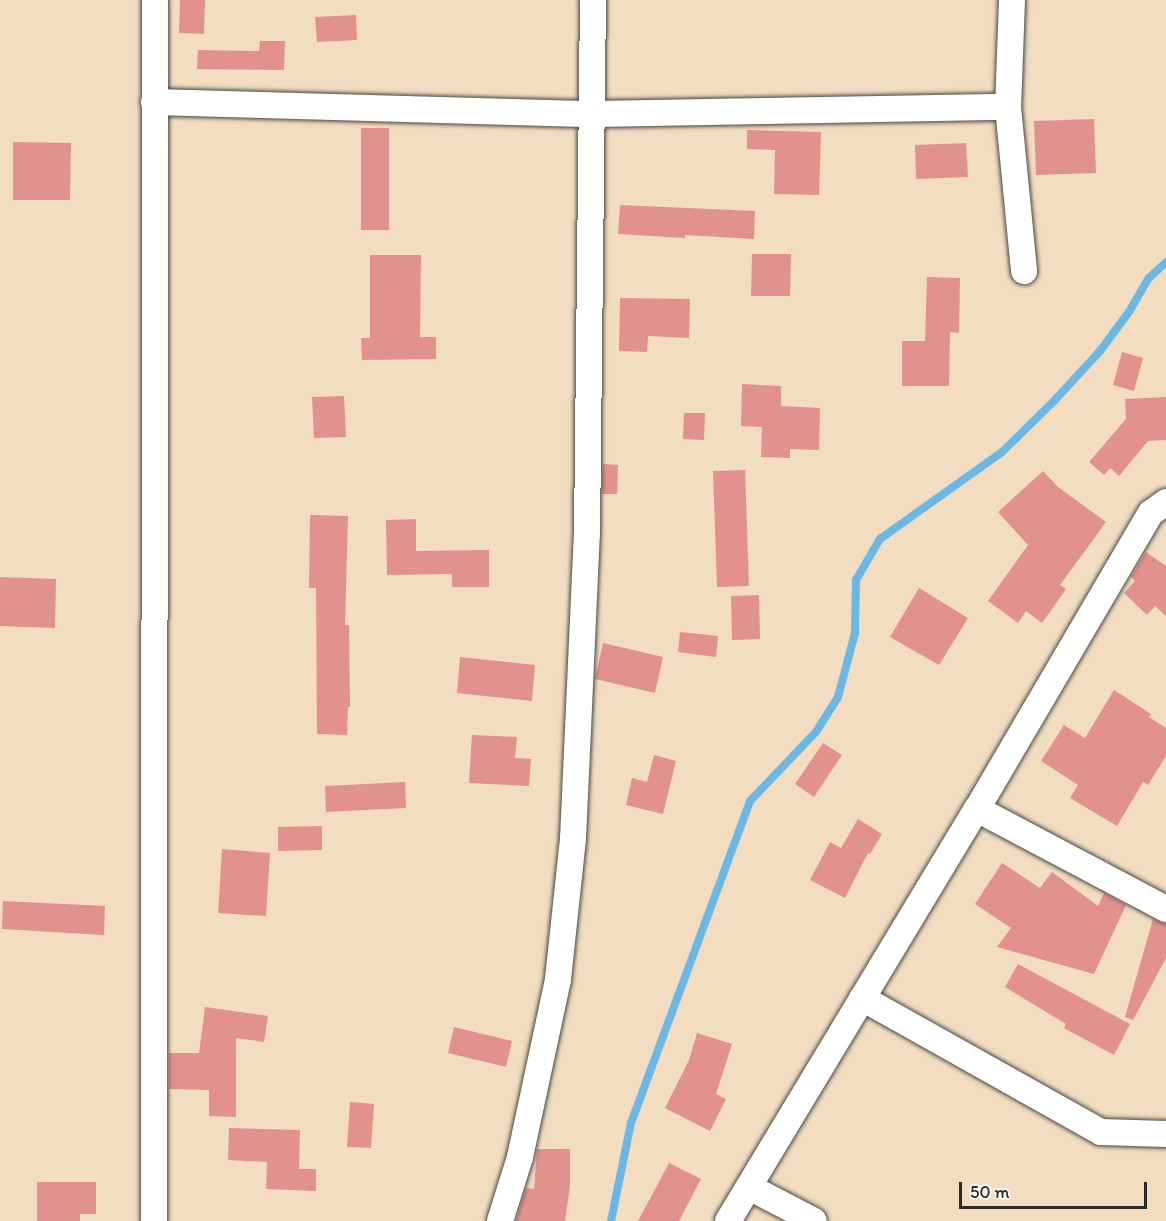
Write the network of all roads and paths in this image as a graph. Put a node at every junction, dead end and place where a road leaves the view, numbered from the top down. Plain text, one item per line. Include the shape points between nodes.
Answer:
1 (155, 0) edge
2 (593, 0) edge
3 (1012, 0) edge
4 (154, 102) junction
5 (1008, 107) junction
6 (592, 114) junction
7 (1024, 271) dead end
8 (1166, 502) edge
9 (978, 808) junction
10 (1166, 909) edge
11 (862, 998) junction
12 (1166, 1134) edge
13 (749, 1187) junction
14 (154, 1221) edge
15 (500, 1221) edge
16 (728, 1221) edge
17 (814, 1221) edge

1 - 4 street
2 - 6 street
3 - 5 street
4 - 6 street
4 - 14 street
5 - 6 street
5 - 7 street
6 - 15 street via 587,534 573,839 558,979 520,1157
8 - 9 street via 1151,513
9 - 10 street
9 - 11 street
11 - 12 street via 1101,1132
11 - 13 street
13 - 16 street
13 - 17 street

